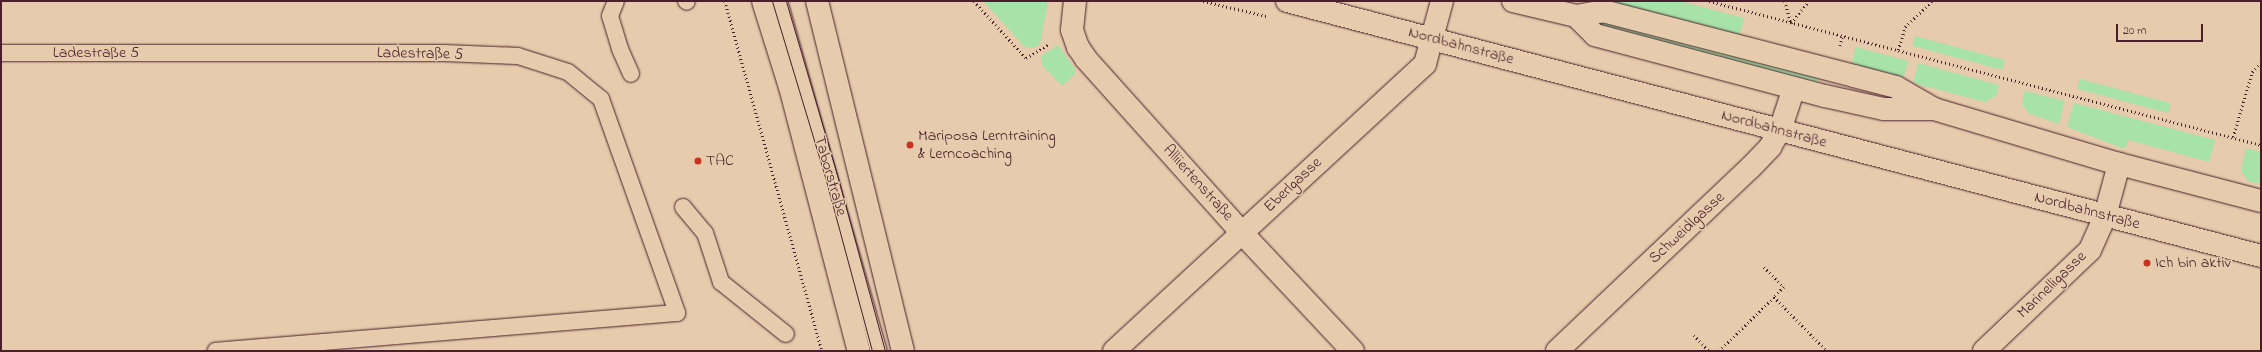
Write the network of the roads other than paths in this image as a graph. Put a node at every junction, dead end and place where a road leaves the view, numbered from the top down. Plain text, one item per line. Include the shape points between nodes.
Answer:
1 (616, 1) edge
2 (763, 1) edge
3 (779, 1) edge
4 (817, 1) edge
5 (1075, 1) edge
6 (1287, 1) edge
7 (1442, 1) edge
8 (1513, 1) edge
9 (1576, 16) junction
10 (1432, 38) junction
11 (1, 53) edge
12 (631, 74) dead end
13 (1794, 88) junction
14 (1934, 109) junction
15 (1780, 130) junction
16 (2119, 164) junction
17 (2261, 201) edge
18 (683, 207) dead end
19 (2106, 216) junction
20 (1242, 233) junction
21 (2261, 256) edge
22 (786, 334) dead end
23 (216, 351) edge
24 (859, 351) edge
25 (879, 351) edge
26 (903, 351) edge
27 (1114, 351) edge
28 (1353, 351) edge
29 (1557, 351) edge
30 (1984, 351) edge

1 - 12 lane via 610,16
2 - 24 street, Taborstraße via 790,88
3 - 25 lane, Taborstraße
4 - 26 street, Taborstraße
5 - 20 street, Alliiertenstraße via 1072,30 1086,59
6 - 10 street, Nordbahnstraße
7 - 10 street, Eberlgasse
8 - 9 street
9 - 13 street via 1595,35
9 - 14 street via 1604,11 1724,42 1896,87
10 - 15 street, Nordbahnstraße
10 - 20 street, Eberlgasse via 1425,64
11 - 23 lane, Ladestraße 5 via 518,56 568,72 601,99 676,312
13 - 14 street via 1884,109
13 - 15 street, Schweidlgasse
14 - 16 street
15 - 19 street, Nordbahnstraße
15 - 29 street, Schweidlgasse via 1770,147 1751,167
16 - 17 street
16 - 19 street, Marinelligasse
18 - 22 lane via 705,233 721,282
19 - 21 street, Nordbahnstraße
19 - 30 street, Marinelligasse via 2090,250
20 - 27 street, Eberlgasse
20 - 28 street, Alliiertenstraße

